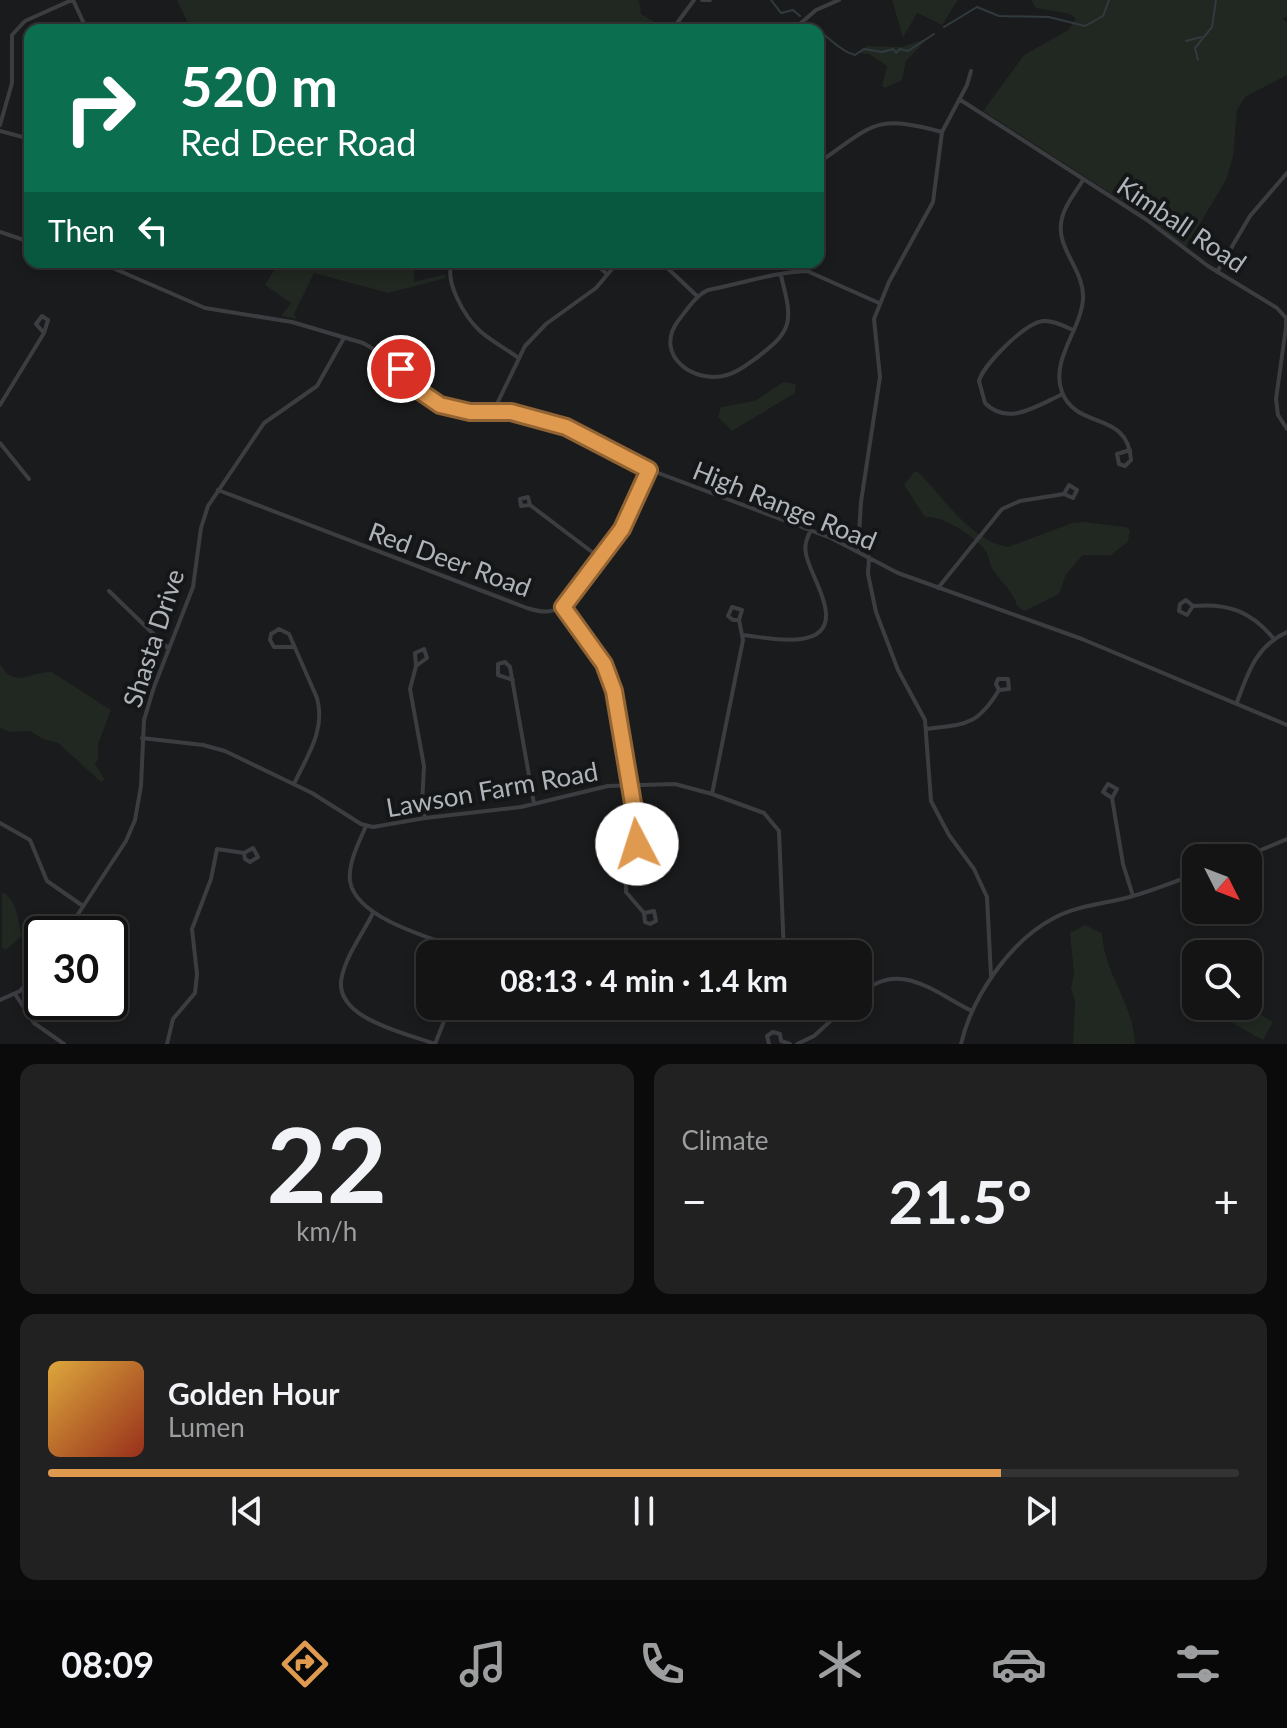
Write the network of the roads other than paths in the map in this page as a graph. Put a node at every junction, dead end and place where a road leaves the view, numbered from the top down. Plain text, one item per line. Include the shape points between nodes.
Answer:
1 (73, 0) edge
2 (694, 0) edge
3 (702, 0) edge
4 (710, 0) edge
5 (839, 0) edge
6 (84, 24) edge
7 (676, 24) edge
8 (799, 24) edge
9 (971, 71) dead end
10 (959, 99) junction
11 (0, 125) edge
12 (0, 131) edge
13 (942, 132) junction
14 (24, 137) edge
15 (824, 158) edge
16 (1287, 173) edge
17 (1083, 180) junction
18 (0, 232) edge
19 (24, 240) edge
20 (113, 268) edge
21 (450, 268) edge
22 (600, 268) edge
23 (612, 268) edge
24 (668, 268) edge
25 (1217, 272) junction
26 (607, 274) junction
27 (781, 275) junction
28 (698, 296) junction
29 (879, 303) junction
30 (1073, 330) junction
31 (44, 333) dead end
32 (344, 338) junction
33 (517, 357) junction
34 (1063, 394) junction
35 (0, 405) edge
36 (494, 410) junction
37 (1287, 429) edge
38 (0, 443) edge
39 (1130, 450) junction
40 (649, 470) junction
41 (29, 479) dead end
42 (218, 490) junction
43 (1064, 494) dead end
44 (530, 505) dead end
45 (811, 530) junction
46 (858, 551) junction
47 (869, 557) junction
48 (600, 558) junction
49 (938, 588) junction
50 (109, 591) dead end
51 (1193, 606) dead end
52 (563, 607) junction
53 (739, 620) dead end
54 (1287, 632) edge
55 (743, 635) junction
56 (1274, 639) junction
57 (294, 647) junction
58 (169, 649) junction
59 (416, 666) dead end
60 (513, 680) junction
61 (999, 690) dead end
62 (1236, 703) junction
63 (1287, 725) edge
64 (926, 729) junction
65 (142, 738) junction
66 (294, 784) junction
67 (630, 785) junction
68 (712, 794) junction
69 (1112, 798) dead end
70 (534, 804) junction
71 (425, 818) junction
72 (1, 826) edge
73 (366, 826) junction
74 (1287, 839) edge
75 (1262, 850) edge
76 (244, 853) dead end
77 (1182, 879) edge
78 (1133, 896) junction
79 (83, 906) junction
80 (373, 913) junction
81 (644, 913) dead end
82 (77, 916) edge
83 (440, 940) edge
84 (783, 940) edge
85 (991, 976) junction
86 (24, 985) edge
87 (872, 986) edge
88 (15, 994) junction
89 (0, 1000) edge
90 (970, 1011) junction
91 (444, 1020) edge
92 (833, 1020) edge
93 (780, 1042) edge
94 (64, 1044) edge
95 (167, 1044) edge
96 (435, 1044) edge
97 (769, 1044) edge
98 (790, 1044) edge
99 (797, 1044) edge
100 (961, 1044) edge

1 - 6 street
1 - 11 street via 25,21 12,35 12,83
2 - 7 street
3 - 4 street
5 - 8 street
9 - 10 street
10 - 13 street
10 - 17 street, Kimball Road
12 - 14 street
13 - 15 street via 880,123
13 - 29 street via 935,198
16 - 25 street via 1262,199
17 - 25 street, Kimball Road
17 - 30 street via 1061,227 1083,289
18 - 19 street
20 - 32 street, High Range Road via 205,308 292,322
21 - 33 street via 452,286 475,326
22 - 26 street
23 - 26 street
24 - 28 street
25 - 37 street, Kimball Road via 1272,303 1286,318 1276,399
26 - 33 street via 546,324
27 - 28 street
27 - 28 street via 788,310 784,331 771,347 725,376 692,373 671,353 673,330
27 - 29 street via 811,272
29 - 46 street via 873,329 880,378
30 - 34 street via 1059,370
30 - 34 street via 1046,321 1033,325 988,364 979,381 985,403 1005,415
31 - 35 street
32 - 36 street, High Range Road via 383,353 440,405 470,412
32 - 42 street, Shasta Drive via 317,386 264,423
33 - 36 street
34 - 39 street via 1081,414 1119,430
36 - 40 street, High Range Road via 574,429
38 - 41 street
39 - 39 street via 1129,463 1119,464 1117,454
40 - 45 street, High Range Road
40 - 48 street, Red Deer Road via 622,529
42 - 52 street, Red Deer Road via 533,610
42 - 58 street, Shasta Drive via 203,520 193,587
43 - 49 street via 1011,504 998,513
44 - 48 street
45 - 46 street, High Range Road
45 - 55 street via 805,551 825,600 821,626 799,639
46 - 47 street, High Range Road
47 - 49 street, High Range Road
47 - 64 street via 876,612
48 - 52 street, Red Deer Road
49 - 62 street, High Range Road via 1064,632
50 - 58 street
51 - 56 street via 1244,611
52 - 67 street via 606,667 619,707
53 - 55 street
54 - 56 street
55 - 68 street
56 - 62 street via 1253,662
57 - 57 street via 274,647 271,634 284,630
57 - 66 street via 320,717
58 - 65 street, Shasta Drive
59 - 71 street via 410,687 424,766
60 - 60 street via 509,665 498,664 497,675
60 - 70 street
61 - 64 street via 974,721
62 - 63 street, High Range Road
64 - 85 street via 931,801 974,869 989,904
65 - 66 street, Lawson Farm Road via 218,748
65 - 79 street, Shasta Drive via 135,819
66 - 73 street, Lawson Farm Road
67 - 68 street, Lawson Farm Road via 675,784
67 - 70 street, Lawson Farm Road via 591,788
67 - 81 street via 638,835 625,887 630,901
68 - 84 street, Lawson Farm Road via 764,813 779,831
69 - 78 street
70 - 71 street, Lawson Farm Road
71 - 73 street, Lawson Farm Road
72 - 79 street via 24,835 47,881
73 - 80 street via 351,883
74 - 75 street
76 - 95 street via 217,849 192,929 195,993 173,1019
77 - 78 street
78 - 85 street via 1054,918
79 - 82 street, Shasta Drive
80 - 83 street
80 - 96 street via 342,974 342,995 360,1015
85 - 90 street
86 - 88 street
87 - 90 street via 883,979 904,978
88 - 89 street
88 - 94 street via 34,1023
90 - 100 street
91 - 96 street
92 - 99 street
93 - 97 street via 780,1034 773,1032 767,1036
93 - 98 street

